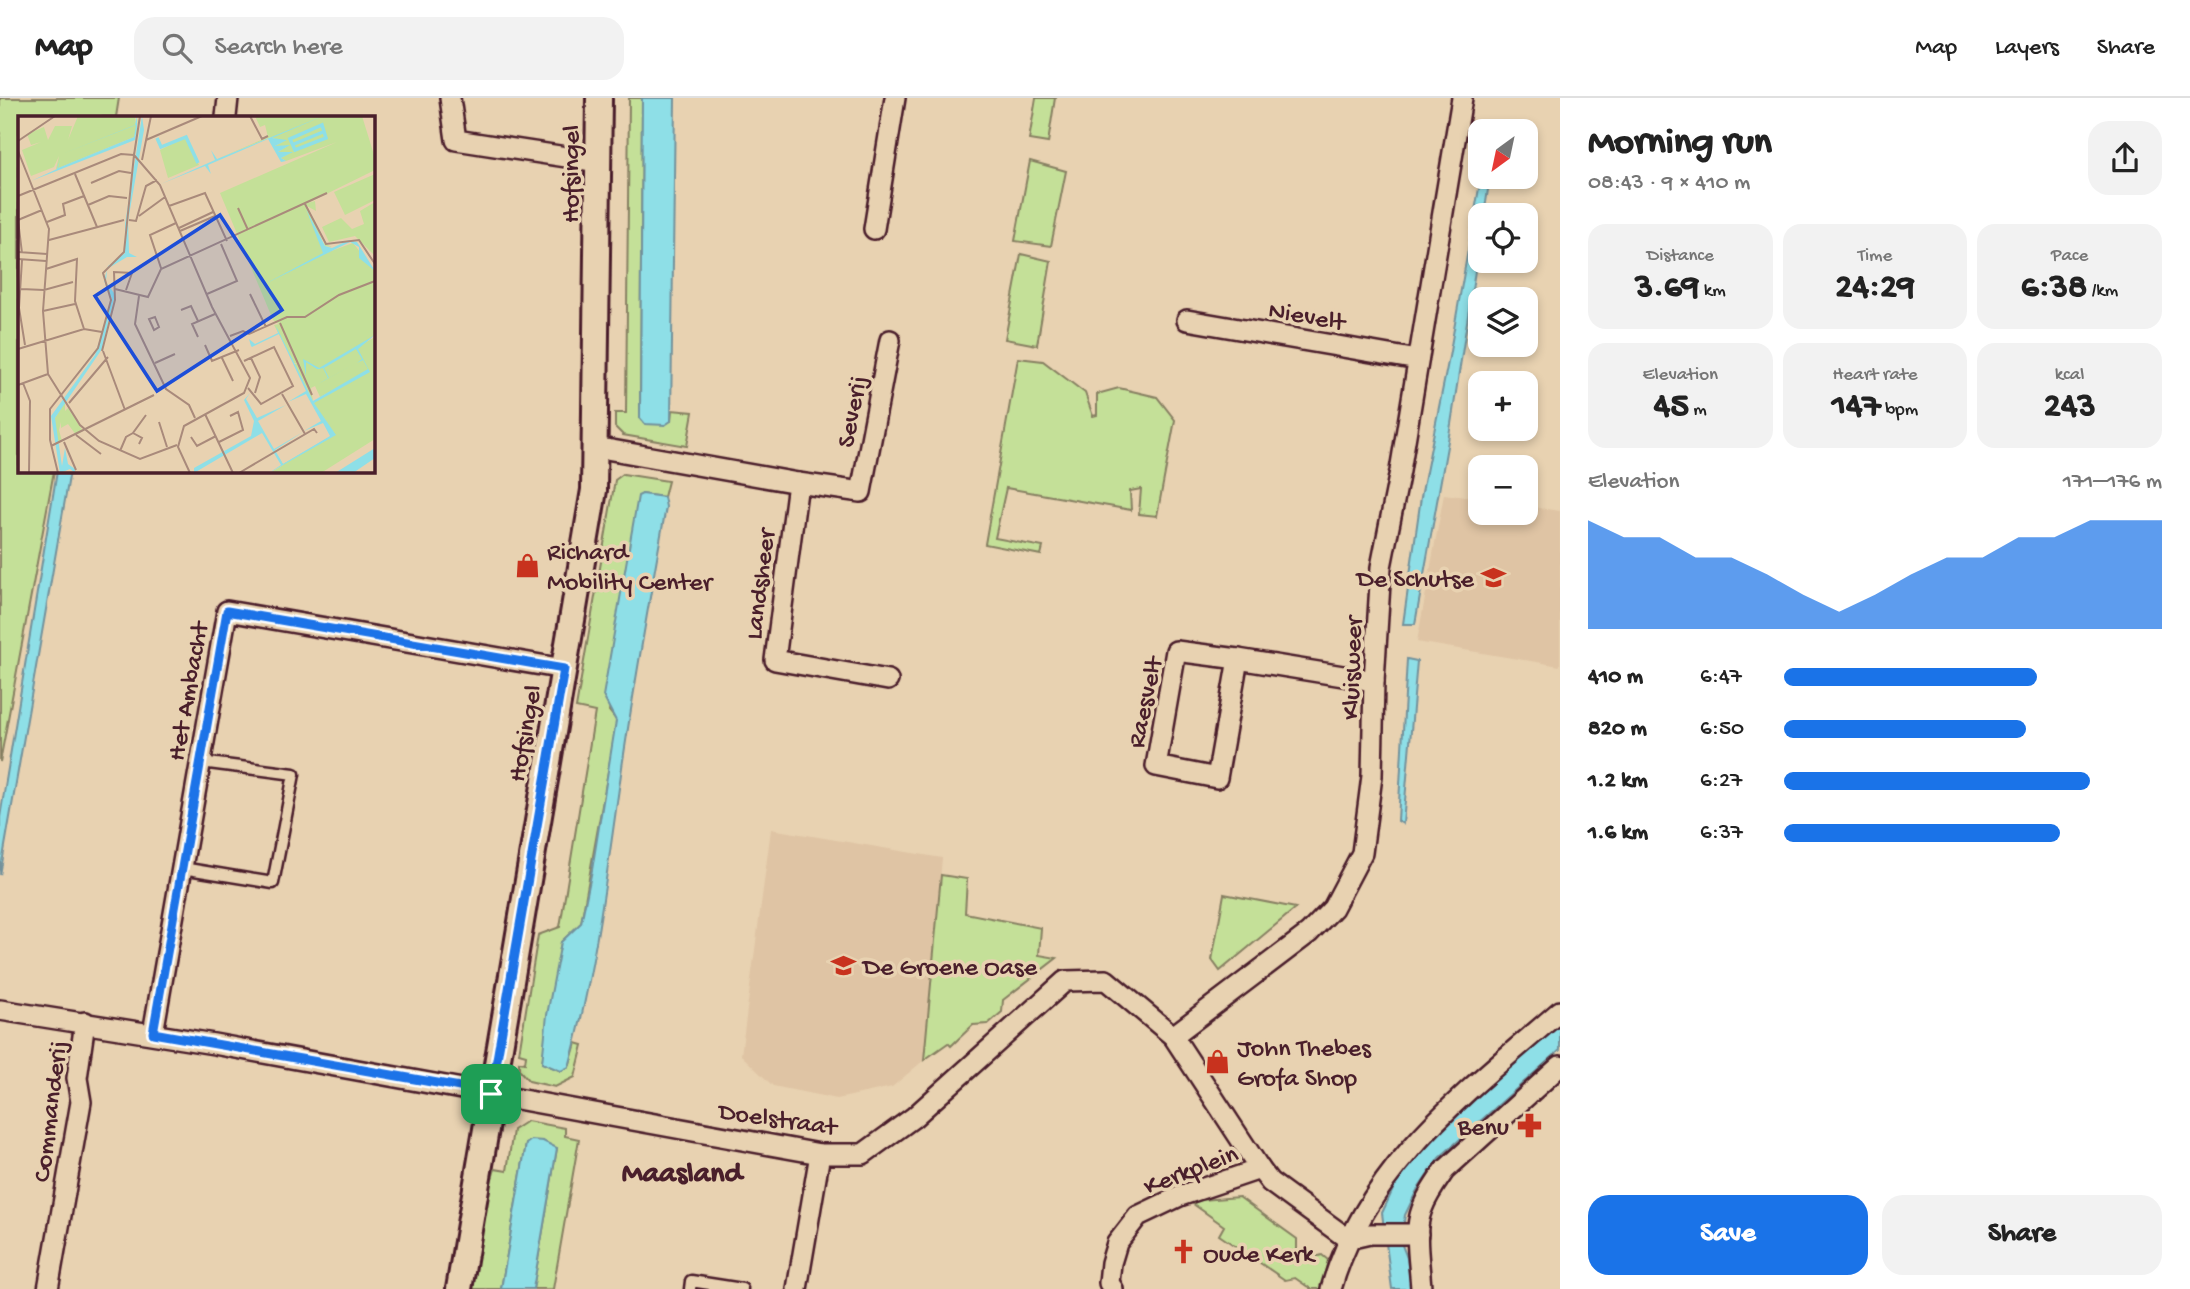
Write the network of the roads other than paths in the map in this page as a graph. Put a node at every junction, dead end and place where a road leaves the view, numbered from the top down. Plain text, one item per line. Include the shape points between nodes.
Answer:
1 (228, 98) edge
2 (450, 98) edge
3 (599, 98) edge
4 (895, 98) edge
5 (1462, 98) edge
6 (226, 116) edge
7 (599, 162) junction
8 (874, 229) dead end
9 (1187, 320) dead end
10 (890, 340) dead end
11 (1418, 360) junction
12 (595, 447) junction
13 (798, 483) junction
14 (1238, 659) junction
15 (564, 669) junction
16 (888, 680) dead end
17 (1374, 681) junction
18 (201, 762) junction
19 (182, 868) junction
20 (0, 1010) edge
21 (1560, 1010) edge
22 (85, 1022) junction
23 (153, 1033) junction
24 (1173, 1036) junction
25 (1560, 1066) edge
26 (491, 1094) junction
27 (820, 1153) junction
28 (1260, 1169) junction
29 (1412, 1234) junction
30 (1348, 1239) junction
31 (48, 1289) edge
32 (458, 1289) edge
33 (690, 1289) edge
34 (742, 1289) edge
35 (797, 1289) edge
36 (1113, 1289) edge
37 (1331, 1289) edge
38 (1421, 1289) edge

1 - 6 street
2 - 7 street via 456,140
3 - 7 street, Hofsingel
4 - 8 street
5 - 11 street, Kluisweer
7 - 12 street, Hofsingel
9 - 11 street, Nievelt
10 - 13 street, Severij via 861,492
11 - 17 street, Kluisweer via 1381,567
12 - 13 street
12 - 15 street, Hofsingel via 590,522
13 - 16 street, Landsheer via 775,660
14 - 14 street, Raesvelt via 1176,651 1156,766 1217,778
14 - 17 street, Raesvelt
15 - 18 street, Het Ambacht via 227,611
15 - 26 street, Hofsingel
17 - 24 street, Kluisweer via 1369,813 1362,853 1348,882 1333,908 1309,933
18 - 19 street, Het Ambacht
18 - 19 lane via 294,774 273,883
19 - 23 street, Het Ambacht
20 - 22 street, Doelstraat
21 - 30 street via 1418,1140
22 - 23 street, Doelstraat
22 - 31 street, Commanderij via 77,1078 80,1102
23 - 26 street, Doelstraat
24 - 27 street, Doelstraat via 1105,979 1065,981 914,1117 863,1154
24 - 28 street, Doelstraat
25 - 29 street via 1445,1170
26 - 27 street, Doelstraat
26 - 32 street, Hofsingel
27 - 35 street
28 - 30 street, Doelstraat via 1270,1182
28 - 36 street, Kerkplein via 1180,1196 1138,1216 1117,1243 1109,1283
29 - 30 street
29 - 38 street
30 - 37 street
33 - 34 lane via 691,1281

